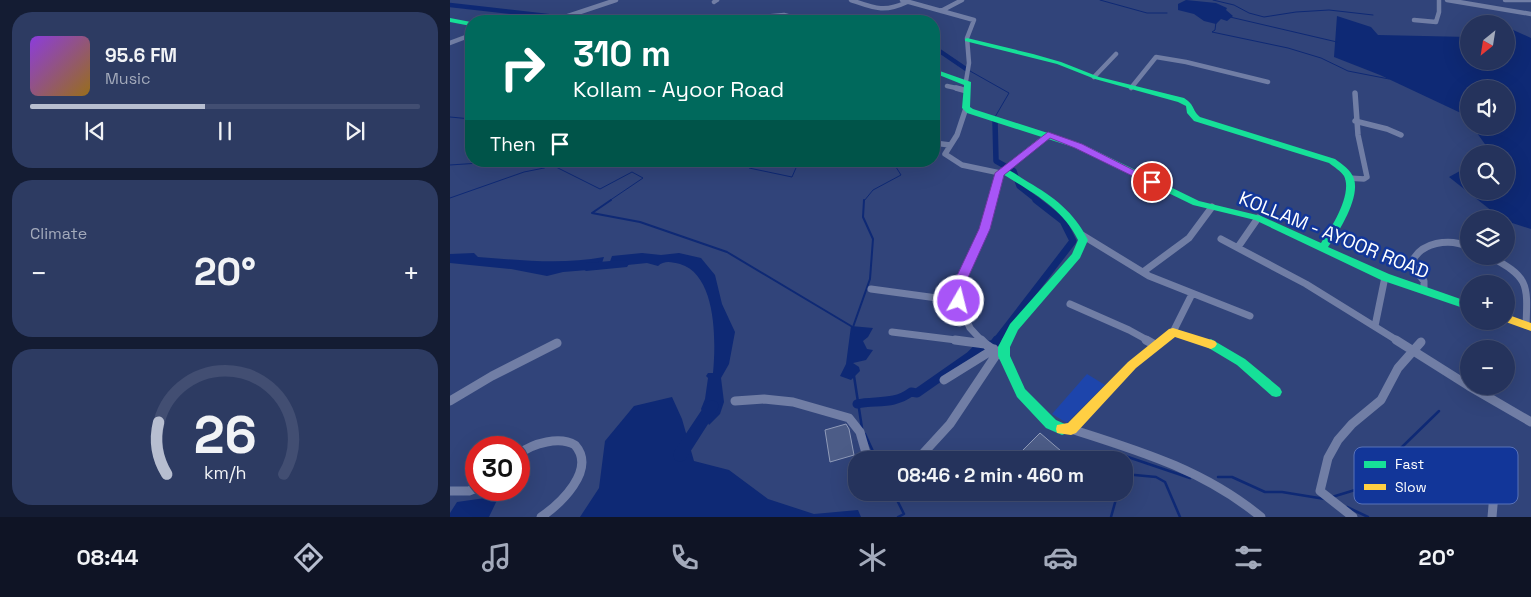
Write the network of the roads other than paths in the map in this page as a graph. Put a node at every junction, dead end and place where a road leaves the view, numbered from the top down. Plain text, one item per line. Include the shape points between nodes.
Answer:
1 (616, 0) edge
2 (851, 0) edge
3 (962, 0) edge
4 (1439, 0) edge
5 (1447, 0) edge
6 (1503, 0) edge
7 (1531, 0) edge
8 (905, 1) edge
9 (1473, 2) edge
10 (1502, 8) junction
11 (941, 11) junction
12 (1531, 14) edge
13 (572, 15) edge
14 (450, 20) edge
15 (1414, 20) dead end
16 (465, 23) edge
17 (465, 38) edge
18 (967, 40) junction
19 (450, 43) edge
20 (1116, 54) dead end
21 (940, 74) edge
22 (1094, 78) junction
23 (1268, 82) dead end
24 (946, 86) dead end
25 (966, 86) junction
26 (1131, 88) junction
27 (1356, 94) dead end
28 (966, 108) junction
29 (1355, 121) junction
30 (1048, 135) junction
31 (1401, 135) dead end
32 (940, 144) edge
33 (950, 145) junction
34 (1005, 170) junction
35 (1348, 178) junction
36 (1212, 207) junction
37 (1258, 218) junction
38 (1082, 235) junction
39 (1221, 239) dead end
40 (1460, 244) edge
41 (1322, 247) junction
42 (1238, 248) junction
43 (1506, 265) edge
44 (1143, 272) junction
45 (1385, 277) junction
46 (872, 289) dead end
47 (1424, 290) junction
48 (1192, 294) junction
49 (959, 301) junction
50 (1460, 303) edge
51 (1070, 304) dead end
52 (1250, 316) dead end
53 (1515, 321) edge
54 (1375, 326) junction
55 (1528, 326) edge
56 (892, 332) dead end
57 (1173, 332) junction
58 (1421, 342) dead end
59 (557, 343) dead end
60 (1155, 345) junction
61 (993, 349) junction
62 (1414, 352) junction
63 (944, 380) dead end
64 (1460, 380) edge
65 (1276, 392) dead end
66 (1484, 395) edge
67 (450, 401) edge
68 (734, 401) dead end
69 (1531, 422) edge
70 (1071, 429) junction
71 (530, 448) edge
72 (866, 451) edge
73 (925, 451) edge
74 (450, 491) edge
75 (465, 491) edge
76 (1493, 504) edge
77 (541, 517) edge
78 (1261, 517) edge
79 (1353, 517) edge
80 (1492, 517) edge

1 - 13 street
2 - 8 street via 886,11
3 - 11 street
4 - 15 street via 1436,22
5 - 9 street
6 - 7 street
6 - 10 street
8 - 11 street
9 - 10 street
10 - 12 street
11 - 18 street via 974,20
14 - 16 street
17 - 19 street
18 - 22 street via 1040,58
18 - 25 street
20 - 22 street
21 - 25 street
22 - 26 street
23 - 26 street via 1156,57
24 - 25 street
25 - 28 street
26 - 35 street via 1181,100 1189,105 1193,117 1203,121 1332,161 1343,169
27 - 29 street
28 - 30 street, KOLLAM - AYOOR ROAD
28 - 33 street
29 - 31 street
29 - 35 street via 1367,177
30 - 34 street
30 - 36 street, KOLLAM - AYOOR ROAD via 1078,146 1186,199
32 - 33 street
33 - 34 street via 945,154 950,160 979,170
34 - 38 street via 1047,195 1074,222
34 - 49 street via 985,229 960,282
35 - 41 street via 1351,185 1336,229
36 - 37 street, KOLLAM - AYOOR ROAD
36 - 44 street via 1189,238
37 - 41 street, KOLLAM - AYOOR ROAD
37 - 42 street
38 - 44 street
38 - 61 street via 1076,256 1061,270 1006,340
39 - 42 street
40 - 47 street via 1440,242 1412,260 1411,264 1424,281
41 - 45 street, KOLLAM - AYOOR ROAD
42 - 54 street
43 - 55 street via 1526,282
44 - 48 street
45 - 47 street, KOLLAM - AYOOR ROAD
45 - 54 street
46 - 49 street
47 - 50 street, KOLLAM - AYOOR ROAD
48 - 52 street
48 - 57 street
49 - 61 street via 970,328
51 - 60 street
53 - 55 street
54 - 62 street
56 - 61 street
57 - 60 street
57 - 65 street via 1192,336 1231,354
58 - 62 street
59 - 67 street
60 - 70 street via 1126,370
61 - 63 street
61 - 70 street via 1032,405 1051,424
61 - 73 street via 950,424
62 - 64 street
62 - 79 street via 1398,368 1377,406 1363,414 1339,438 1324,465 1320,491
66 - 69 street
68 - 72 street via 760,397 787,400 850,418 862,434
70 - 78 street via 1210,480
71 - 77 street via 566,441 575,443 581,455 578,477 557,505
74 - 75 street
76 - 80 street

